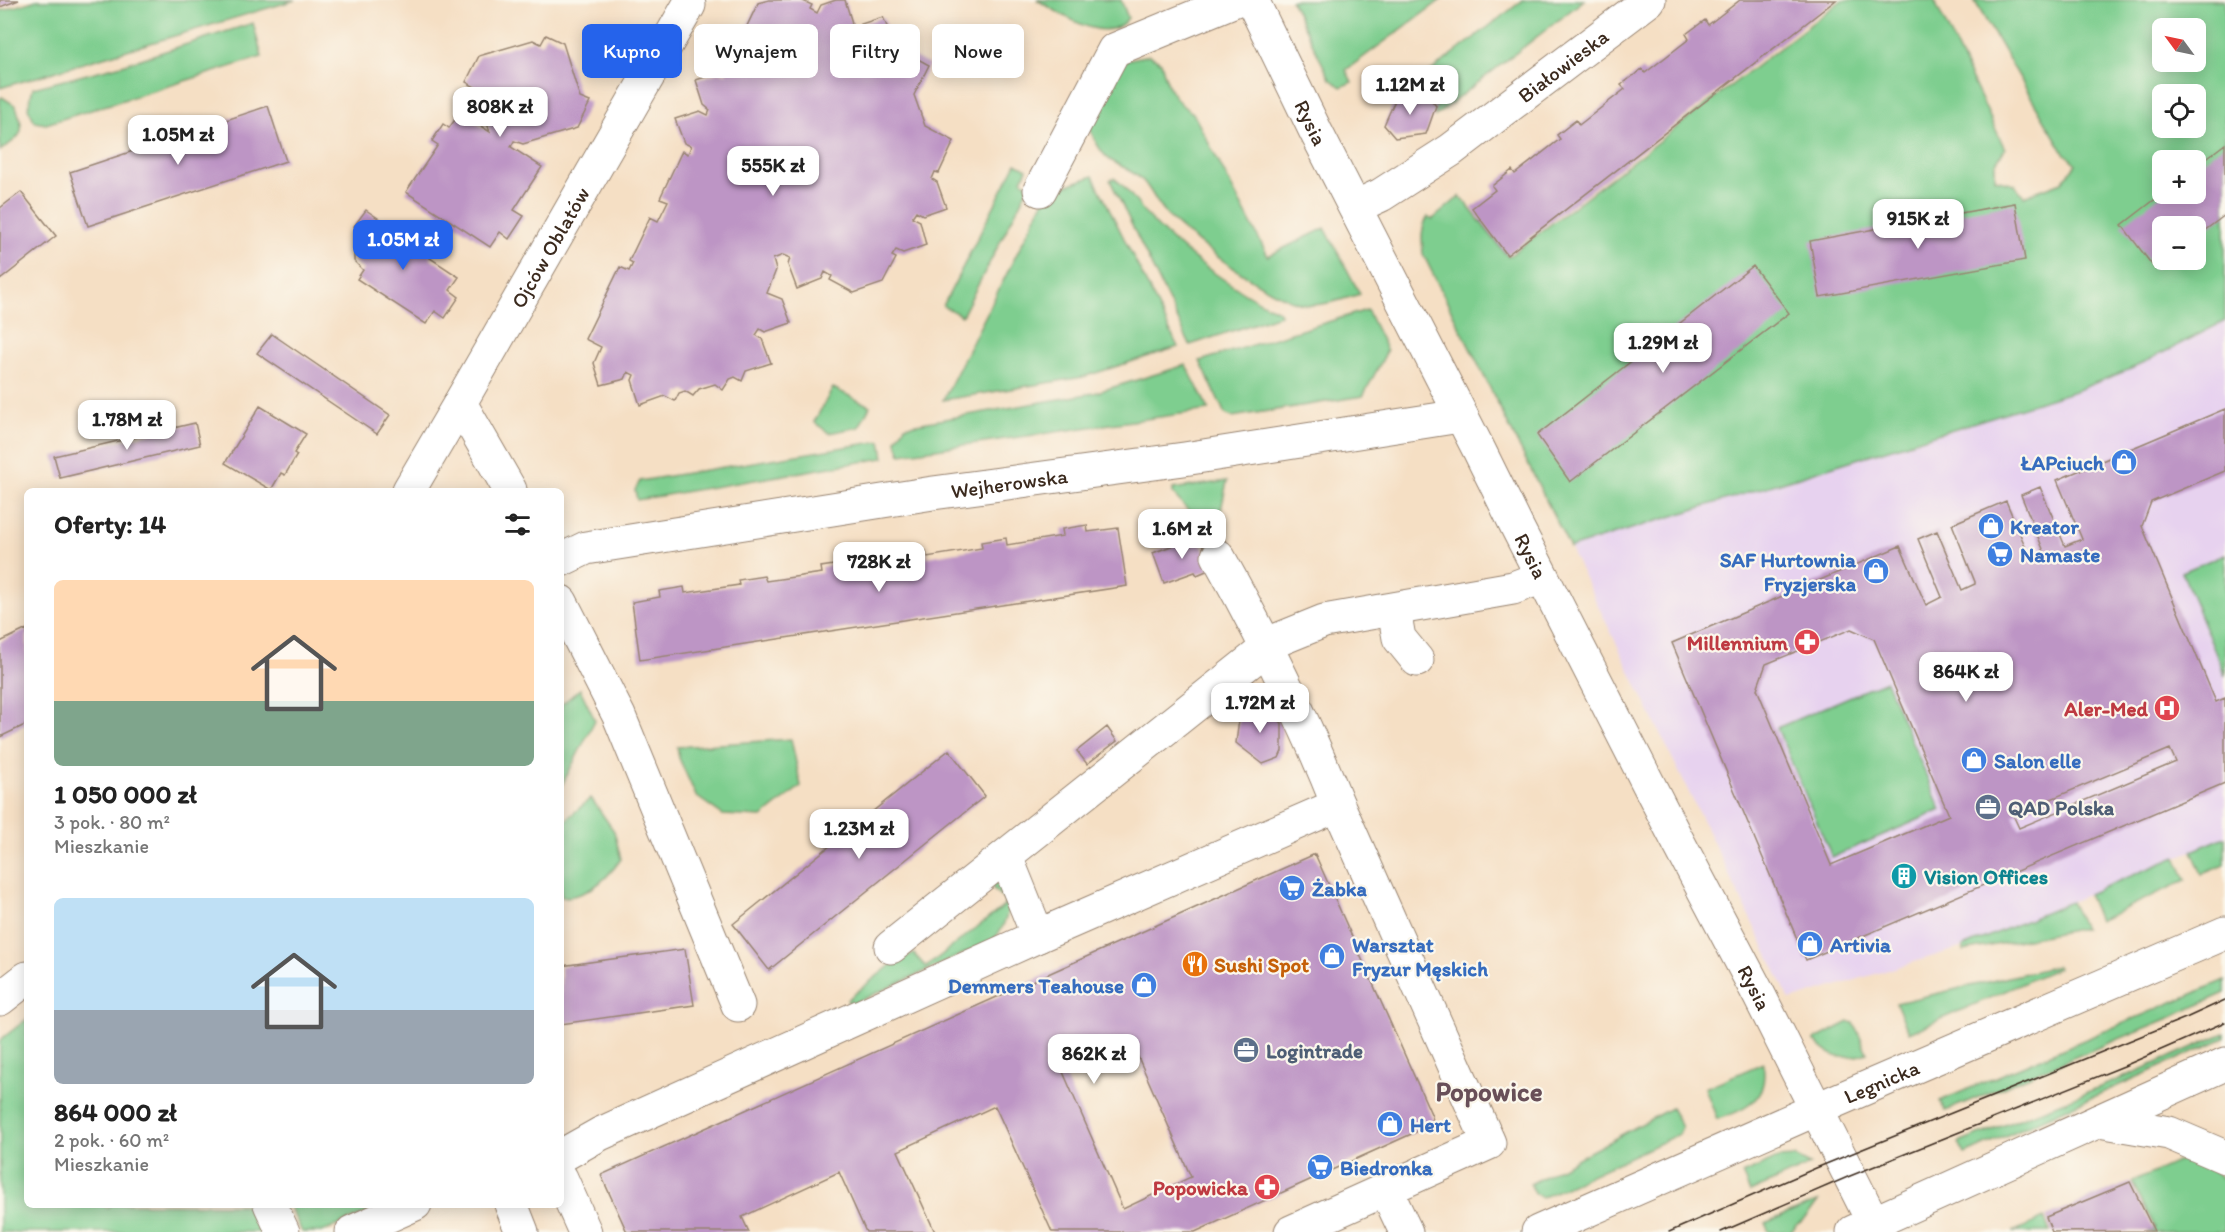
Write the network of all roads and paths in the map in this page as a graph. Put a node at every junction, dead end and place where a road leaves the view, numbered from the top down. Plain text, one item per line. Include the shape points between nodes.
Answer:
1 (1235, 0) edge
2 (1252, 0) edge
3 (1649, 0) edge
4 (689, 5) dead end
5 (1040, 190) dead end
6 (1355, 207) junction
7 (460, 403) junction
8 (1460, 416) junction
9 (410, 488) edge
10 (509, 488) edge
11 (1218, 556) dead end
12 (564, 559) edge
13 (1542, 577) junction
14 (564, 608) edge
15 (1267, 646) junction
16 (1338, 805) junction
17 (1006, 857) junction
18 (2225, 933) edge
19 (1038, 936) junction
20 (891, 947) dead end
21 (24, 980) edge
22 (0, 999) edge
23 (738, 1005) dead end
24 (2225, 1064) edge
25 (1817, 1109) junction
26 (2099, 1121) junction
27 (564, 1154) edge
28 (2225, 1157) edge
29 (564, 1185) edge
30 (1386, 1190) junction
31 (272, 1208) edge
32 (406, 1208) edge
33 (513, 1208) edge
34 (1869, 1229) edge
35 (283, 1232) edge
36 (352, 1232) edge
37 (522, 1232) edge
38 (585, 1232) edge
39 (1291, 1232) edge
40 (1406, 1232) edge
41 (1538, 1232) edge

1 - 5 street via 1114,50
2 - 6 street, Rysia
3 - 6 street, Białowieska via 1450,150 1381,195
4 - 7 street, Ojców Oblatów
6 - 8 street, Rysia
7 - 9 street, Ojców Oblatów
7 - 10 street
8 - 12 street, Wejherowska via 586,548
8 - 13 street, Rysia
11 - 15 street
13 - 15 street via 1403,636 1324,621
13 - 25 street, Rysia
14 - 23 street via 619,716
15 - 16 street
15 - 17 street
16 - 19 street
16 - 30 street via 1489,1143
17 - 19 street
17 - 20 street
18 - 25 street, Legnicka
19 - 27 street via 600,1134
21 - 22 street
24 - 26 street
25 - 34 street, Rysia
25 - 41 street, Legnicka
26 - 28 street via 2169,1133
26 - 34 street
29 - 38 street
30 - 39 street
30 - 40 street
31 - 35 street
32 - 36 street
33 - 37 street

